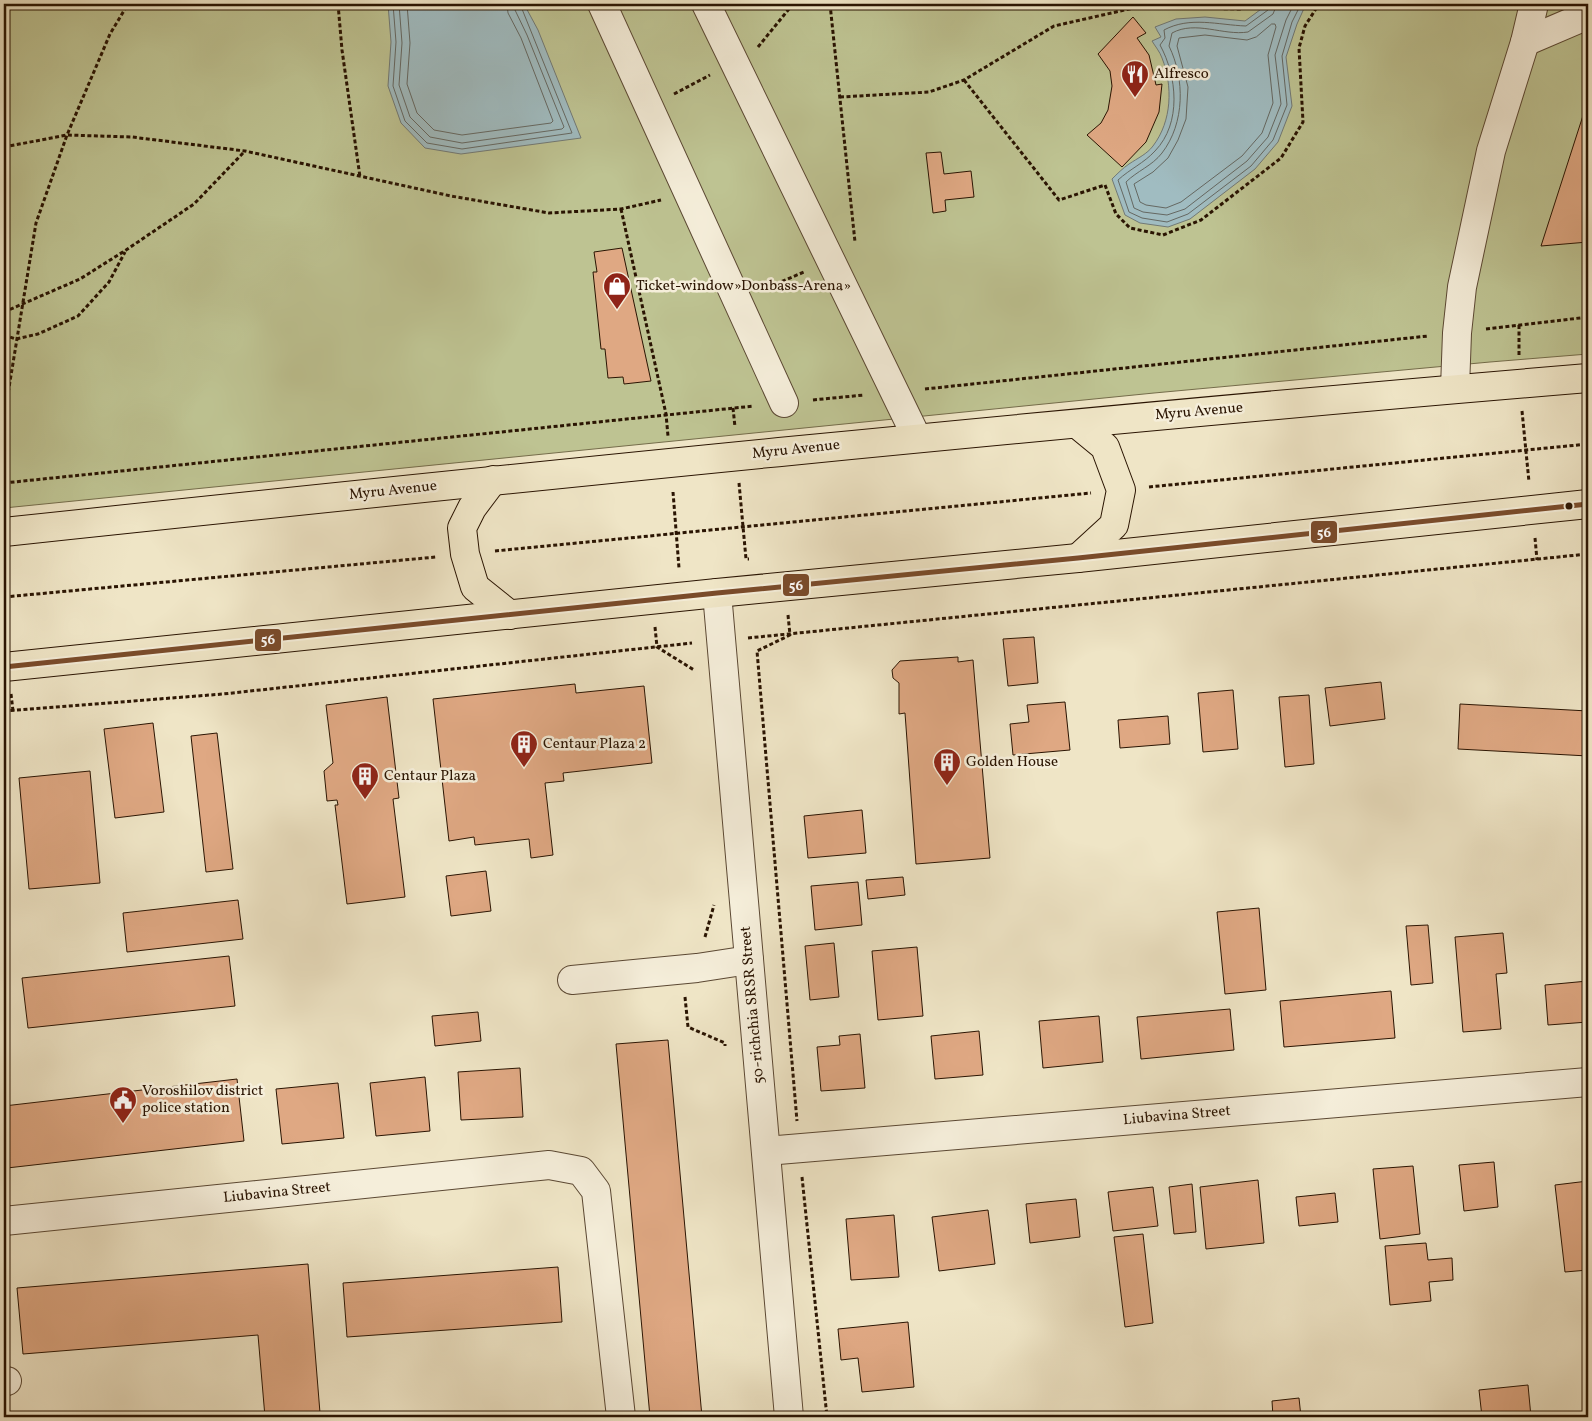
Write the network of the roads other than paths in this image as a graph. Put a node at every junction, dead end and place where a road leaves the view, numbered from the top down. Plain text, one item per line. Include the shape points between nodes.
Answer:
1 (602, 4) edge
2 (706, 4) edge
3 (1534, 4) edge
4 (1588, 14) edge
5 (1524, 42) junction
6 (1588, 378) edge
7 (1455, 388) junction
8 (784, 403) dead end
9 (1076, 424) junction
10 (917, 438) junction
11 (493, 480) junction
12 (1588, 504) edge
13 (4, 532) edge
14 (1078, 558) junction
15 (717, 592) junction
16 (510, 615) junction
17 (4, 667) edge
18 (749, 960) junction
19 (572, 980) dead end
20 (1588, 1082) edge
21 (766, 1151) junction
22 (4, 1221) edge
23 (621, 1417) edge
24 (789, 1417) edge

1 - 8 street
2 - 10 street
3 - 5 street
4 - 5 street
5 - 7 street via 1491,150 1462,287
6 - 7 main road, Myru Avenue
7 - 9 main road, Myru Avenue
9 - 10 main road, Myru Avenue
9 - 14 main road via 1105,447 1121,490 1114,525
10 - 11 main road, Myru Avenue
11 - 13 main road, Myru Avenue
11 - 16 main road via 462,528 465,554 476,587
12 - 14 main road
14 - 15 main road
15 - 16 main road
15 - 18 street, 50-richchia SRSR Street
16 - 17 main road
18 - 19 street
18 - 21 street, 50-richchia SRSR Street
20 - 21 street, Liubavina Street
21 - 24 street, 50-richchia SRSR Street
22 - 23 street, Liubavina Street via 550,1165 581,1171 596,1191

